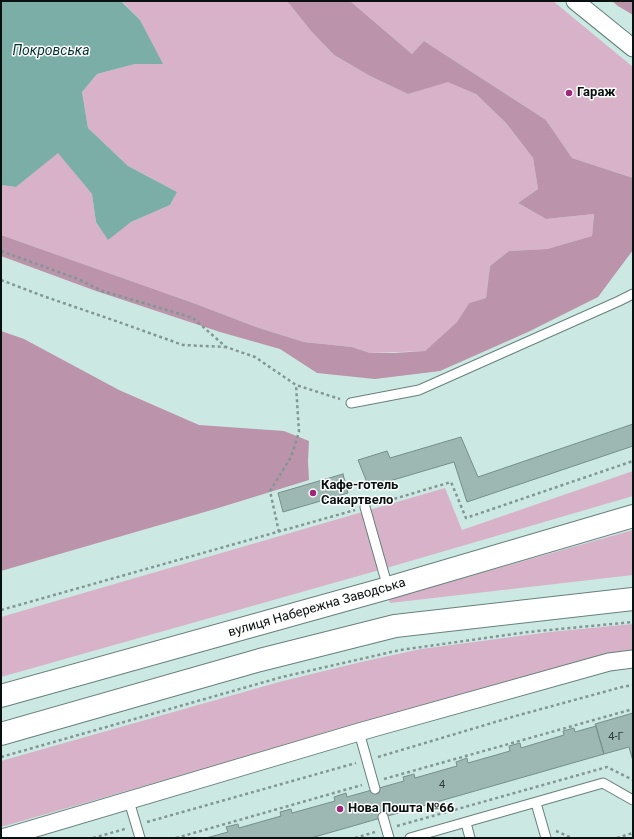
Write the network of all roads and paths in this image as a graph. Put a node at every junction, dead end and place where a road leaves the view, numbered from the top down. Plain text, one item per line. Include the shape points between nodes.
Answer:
1 (575, 1) edge
2 (633, 48) edge
3 (1, 250) edge
4 (1, 280) edge
5 (633, 294) edge
6 (226, 347) junction
7 (296, 385) junction
8 (348, 402) joint
9 (633, 461) edge
10 (365, 507) junction
11 (633, 516) edge
12 (279, 532) junction
13 (388, 588) junction
14 (633, 599) edge
15 (1, 610) edge
16 (633, 622) edge
17 (633, 659) edge
18 (1, 696) edge
19 (633, 708) edge
20 (359, 732) junction
21 (1, 734) edge
22 (1, 757) edge
23 (374, 786) junction
24 (633, 800) edge
25 (129, 801) junction
26 (536, 803) junction
27 (383, 817) dead end
28 (466, 822) junction
29 (633, 833) edge
30 (2, 838) edge
31 (140, 838) edge
32 (176, 838) edge
33 (389, 838) edge
34 (410, 838) edge
35 (470, 838) edge
36 (546, 838) edge
37 (617, 838) edge

1 - 2 street
3 - 6 path via 78,279 102,291 193,318
4 - 6 path via 182,345
5 - 8 lane via 419,390
6 - 7 path via 255,357
7 - 8 path
7 - 12 path via 299,432 291,457 270,491
9 - 10 path via 466,518 451,482
10 - 12 path
10 - 13 lane
11 - 13 main road, вулиця Набережна Заводська
12 - 15 path
13 - 18 main road, вулиця Набережна Заводська
14 - 21 main road via 395,626 260,660
16 - 22 path via 528,632 400,650 282,677
17 - 20 street via 609,662
19 - 23 path
20 - 23 lane
20 - 25 street
23 - 32 path
24 - 26 lane via 603,783
25 - 30 street
25 - 31 lane
26 - 28 lane
26 - 36 lane
27 - 33 lane
28 - 34 lane
28 - 35 lane
29 - 37 path

